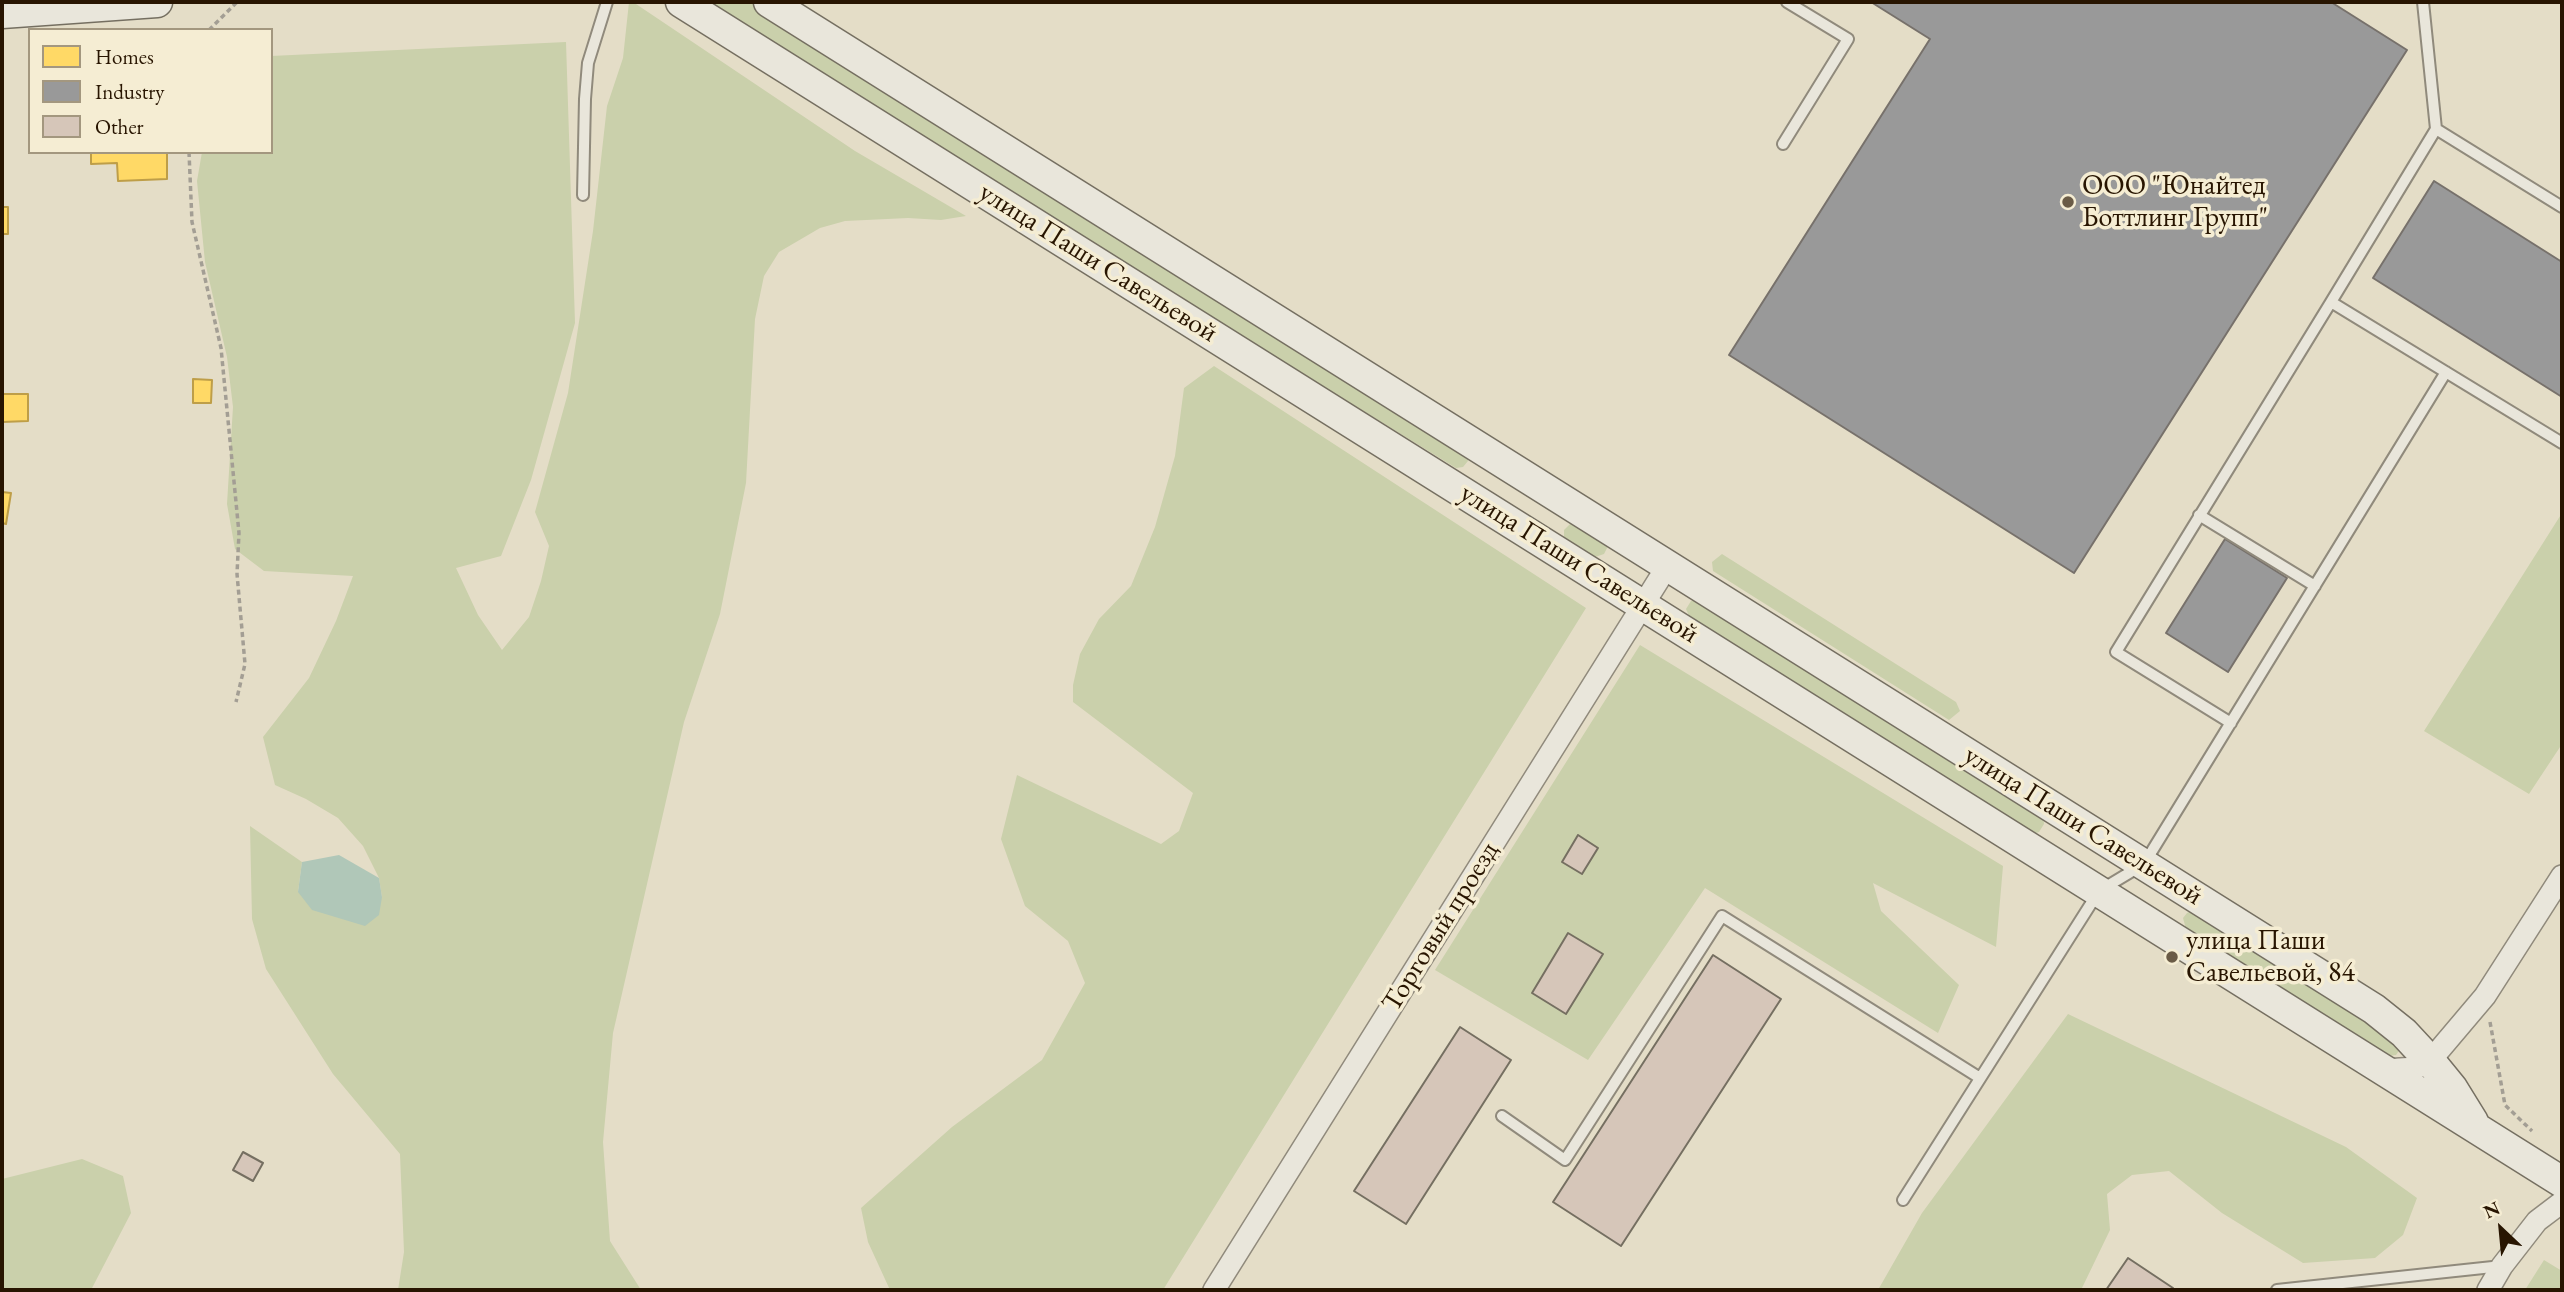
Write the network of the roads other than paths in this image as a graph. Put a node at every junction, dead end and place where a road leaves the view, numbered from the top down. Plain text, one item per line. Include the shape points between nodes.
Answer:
1 (158, 2) edge
2 (607, 2) edge
3 (681, 2) edge
4 (769, 2) edge
5 (1787, 2) edge
6 (2423, 2) edge
7 (2, 13) edge
8 (2436, 130) junction
9 (1783, 144) dead end
10 (583, 195) dead end
11 (2562, 207) edge
12 (2331, 302) junction
13 (2446, 372) junction
14 (2562, 443) edge
15 (2199, 515) junction
16 (1668, 565) junction
17 (2315, 586) junction
18 (1643, 604) junction
19 (2231, 723) junction
20 (2144, 864) junction
21 (2562, 876) edge
22 (2099, 891) junction
23 (2430, 1061) junction
24 (2384, 1070) junction
25 (1980, 1078) junction
26 (2431, 1100) junction
27 (1502, 1116) dead end
28 (2476, 1128) junction
29 (2562, 1182) edge
30 (1903, 1200) dead end
31 (2562, 1202) edge
32 (2502, 1266) junction
33 (1214, 1290) edge
34 (2277, 1290) edge
35 (2487, 1290) edge

1 - 7 street
2 - 10 lane via 588,63
3 - 18 street, улица Паши Савельевой
4 - 16 street, улица Паши Савельевой
5 - 9 lane via 1848,39
6 - 8 lane
8 - 11 lane
8 - 12 lane
12 - 13 lane
12 - 15 lane
13 - 14 lane
13 - 17 lane
15 - 17 lane
15 - 19 lane via 2116,652
16 - 18 street, Торговый проезд
16 - 20 street, улица Паши Савельевой
17 - 19 lane
18 - 22 street, улица Паши Савельевой
18 - 33 street, Торговый проезд
19 - 20 lane
20 - 22 lane
20 - 23 street, улица Паши Савельевой via 2374,1009
21 - 23 street via 2485,996
22 - 24 street, улица Паши Савельевой
22 - 25 lane
23 - 24 street via 2416,1068
23 - 26 street via 2426,1079
23 - 28 street, улица Паши Савельевой
24 - 26 street, улица Паши Савельевой
25 - 27 lane via 1722,916 1565,1160
25 - 30 lane
26 - 28 street, улица Паши Савельевой
28 - 29 street, улица Паши Савельевой
31 - 32 street via 2537,1222
32 - 34 lane
32 - 35 street

